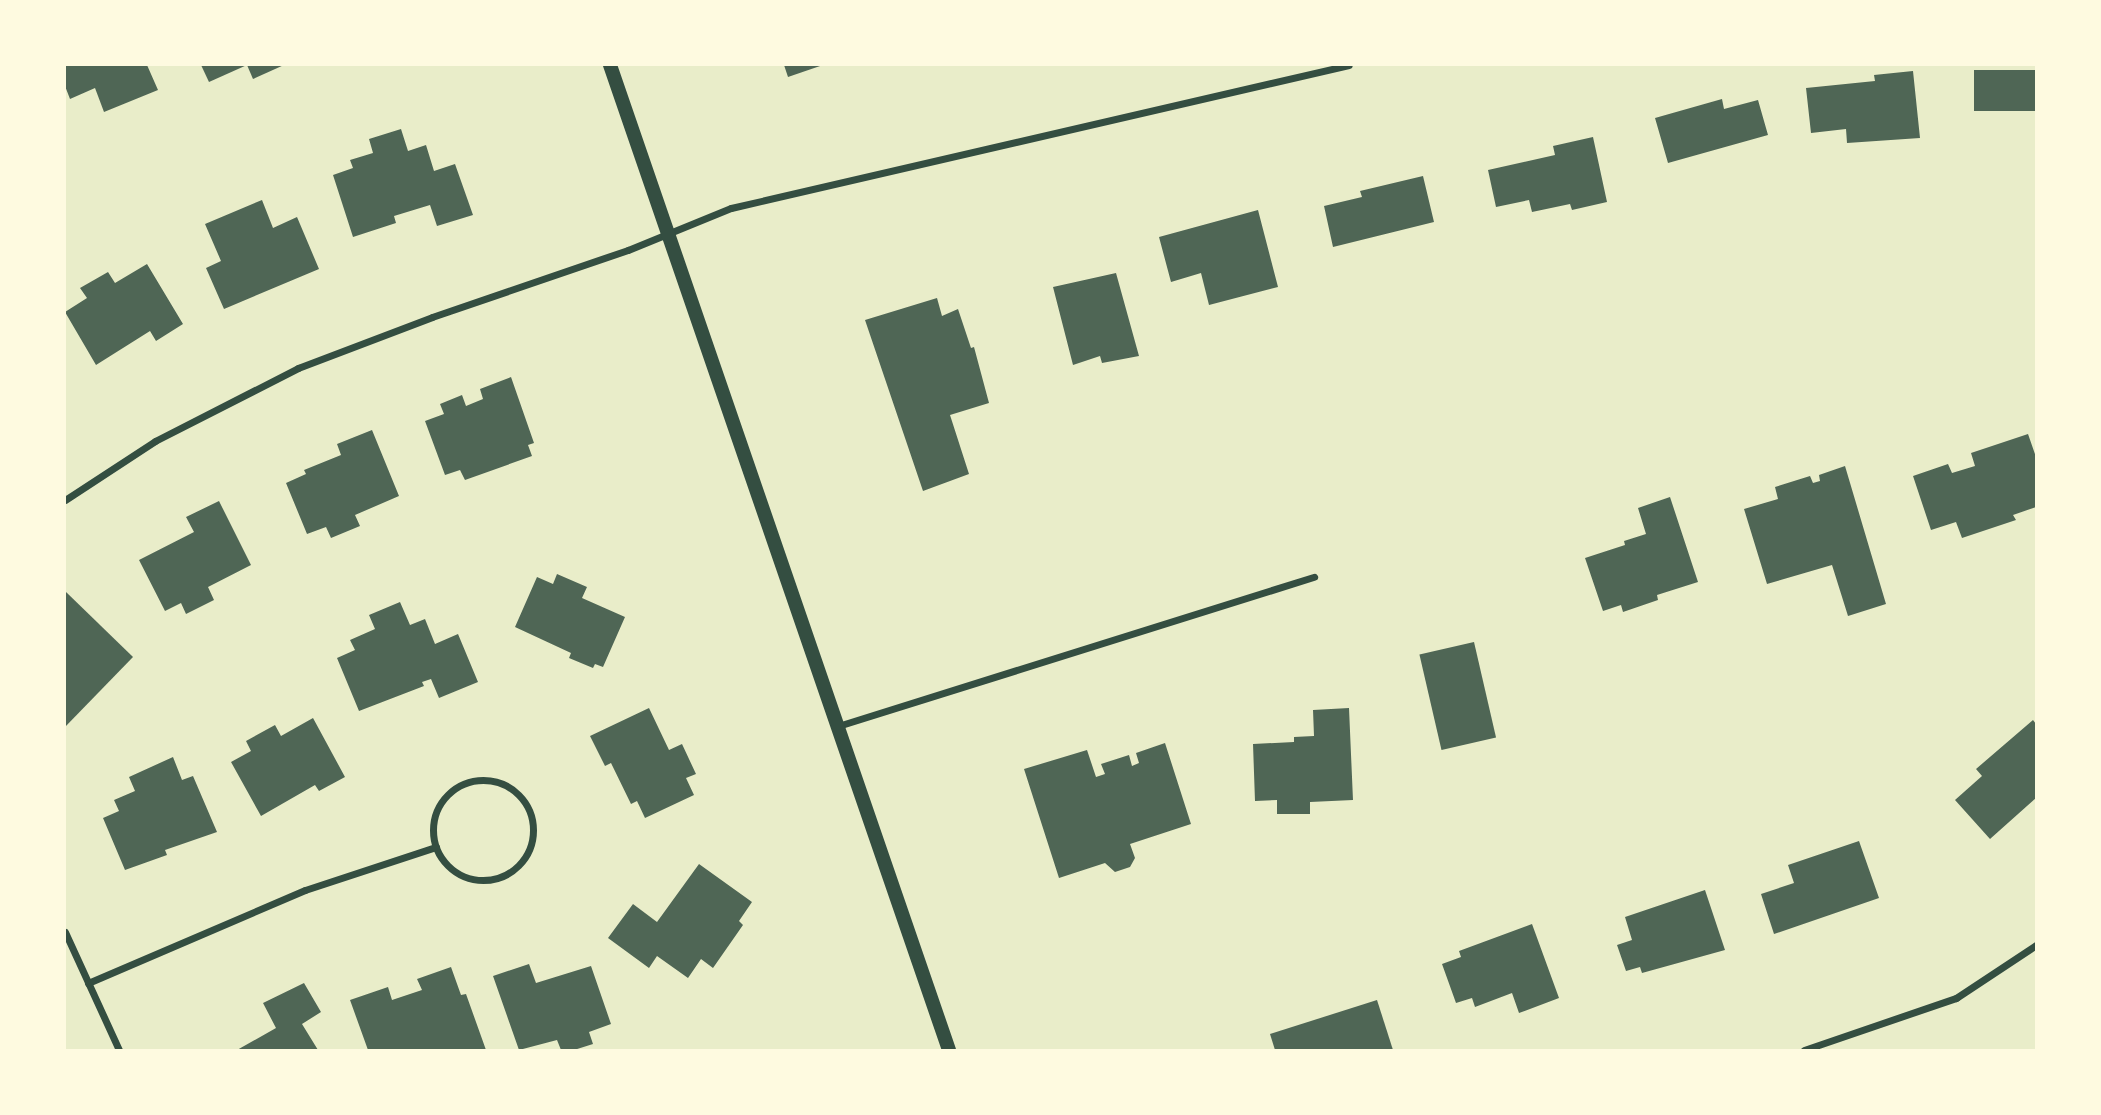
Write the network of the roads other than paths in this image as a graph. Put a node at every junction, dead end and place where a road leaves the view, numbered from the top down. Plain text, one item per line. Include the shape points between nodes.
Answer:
1 (610, 65) edge
2 (1349, 65) edge
3 (670, 234) junction
4 (65, 500) edge
5 (1314, 577) dead end
6 (837, 726) junction
7 (436, 847) junction
8 (65, 932) edge
9 (2036, 945) edge
10 (88, 983) junction
11 (119, 1050) edge
12 (949, 1050) edge
13 (1804, 1050) edge

1 - 3 main road
2 - 3 street via 731,208
3 - 4 street via 298,368 155,442
3 - 6 main road
5 - 6 street
6 - 12 main road
7 - 7 street via 448,866 467,878 490,880 511,873 526,856 534,835 531,813 519,794 499,782 477,780 456,788 440,803 433,825
7 - 10 street via 305,890
8 - 10 street
9 - 13 street via 1956,998
10 - 11 street

